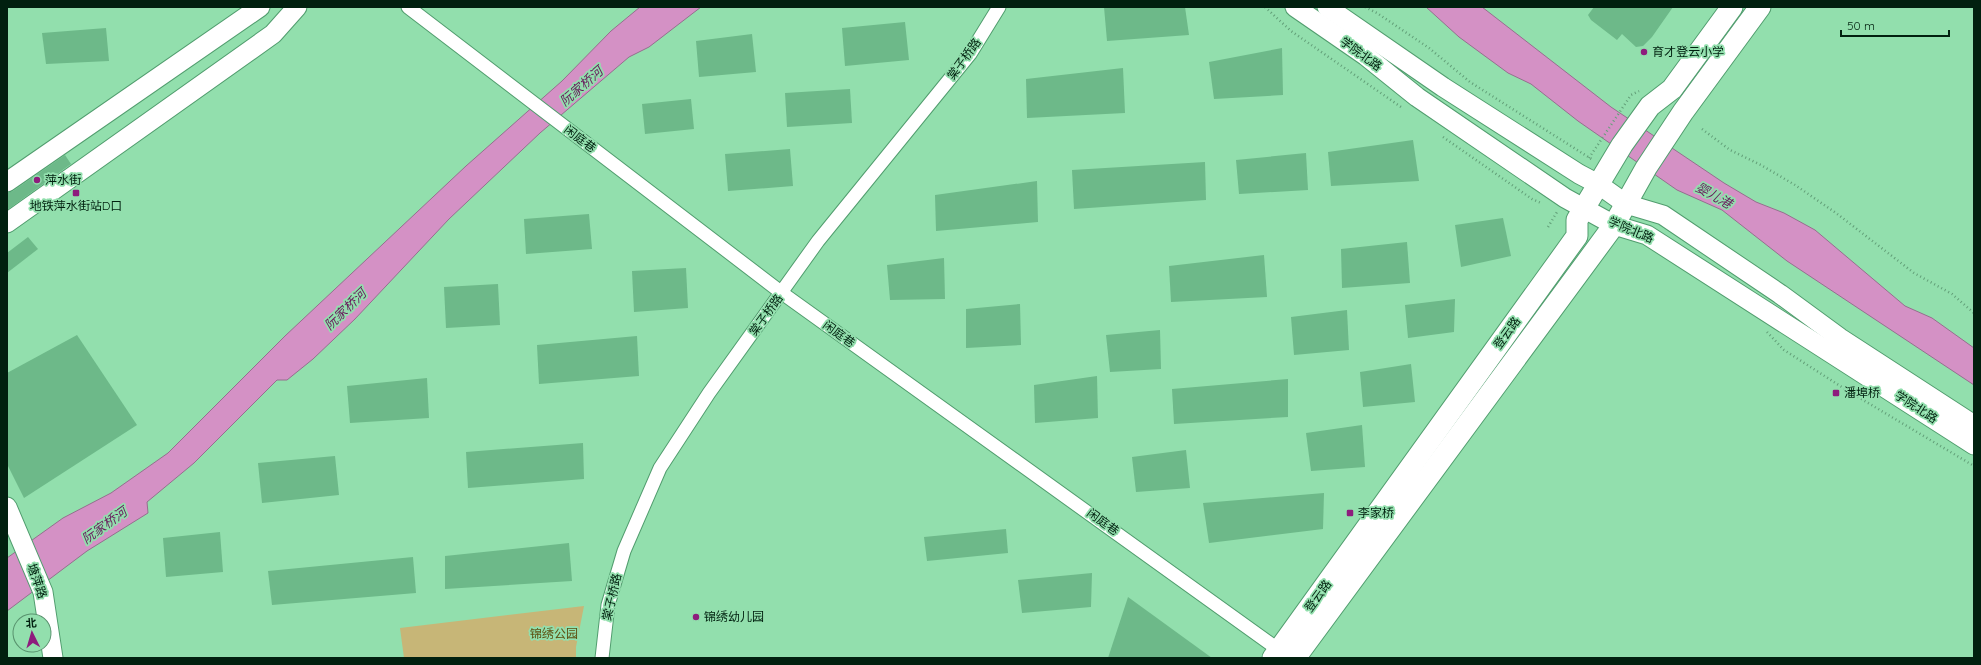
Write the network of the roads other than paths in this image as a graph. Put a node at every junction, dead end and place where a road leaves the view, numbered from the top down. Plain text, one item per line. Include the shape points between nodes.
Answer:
1 (260, 7) edge
2 (297, 7) edge
3 (408, 7) edge
4 (999, 7) edge
5 (1295, 7) edge
6 (1327, 7) edge
7 (1732, 7) edge
8 (1760, 7) edge
9 (7, 182) edge
10 (1598, 184) junction
11 (1626, 204) junction
12 (1584, 207) junction
13 (7, 223) edge
14 (1614, 225) junction
15 (782, 293) junction
16 (1974, 425) edge
17 (1974, 445) edge
18 (7, 507) edge
19 (1282, 655) edge
20 (53, 658) edge
21 (602, 658) edge

1 - 9 main road
2 - 13 main road via 273,34
3 - 15 street, 闲庭巷
4 - 15 street, 棠子桥路 via 970,54 818,241
5 - 12 main road, 学院北路 via 1366,56 1417,98 1565,198
6 - 10 main road, 学院北路 via 1443,87
7 - 10 main road, 登云路 via 1672,88 1650,106 1622,144
8 - 11 main road, 登云路 via 1683,112 1650,161
10 - 11 main road, 学院北路
10 - 12 main road, 登云路
11 - 14 main road, 登云路
11 - 16 main road, 学院北路 via 1662,215 1780,294 1840,338
12 - 14 main road, 学院北路
12 - 19 main road, 登云路 via 1577,220 1577,236
14 - 17 main road, 学院北路 via 1647,235
14 - 19 main road, 登云路
15 - 19 street, 闲庭巷
15 - 21 street, 棠子桥路 via 709,393 660,468 624,551 608,605
18 - 20 main road, 塘萍路 via 43,592

